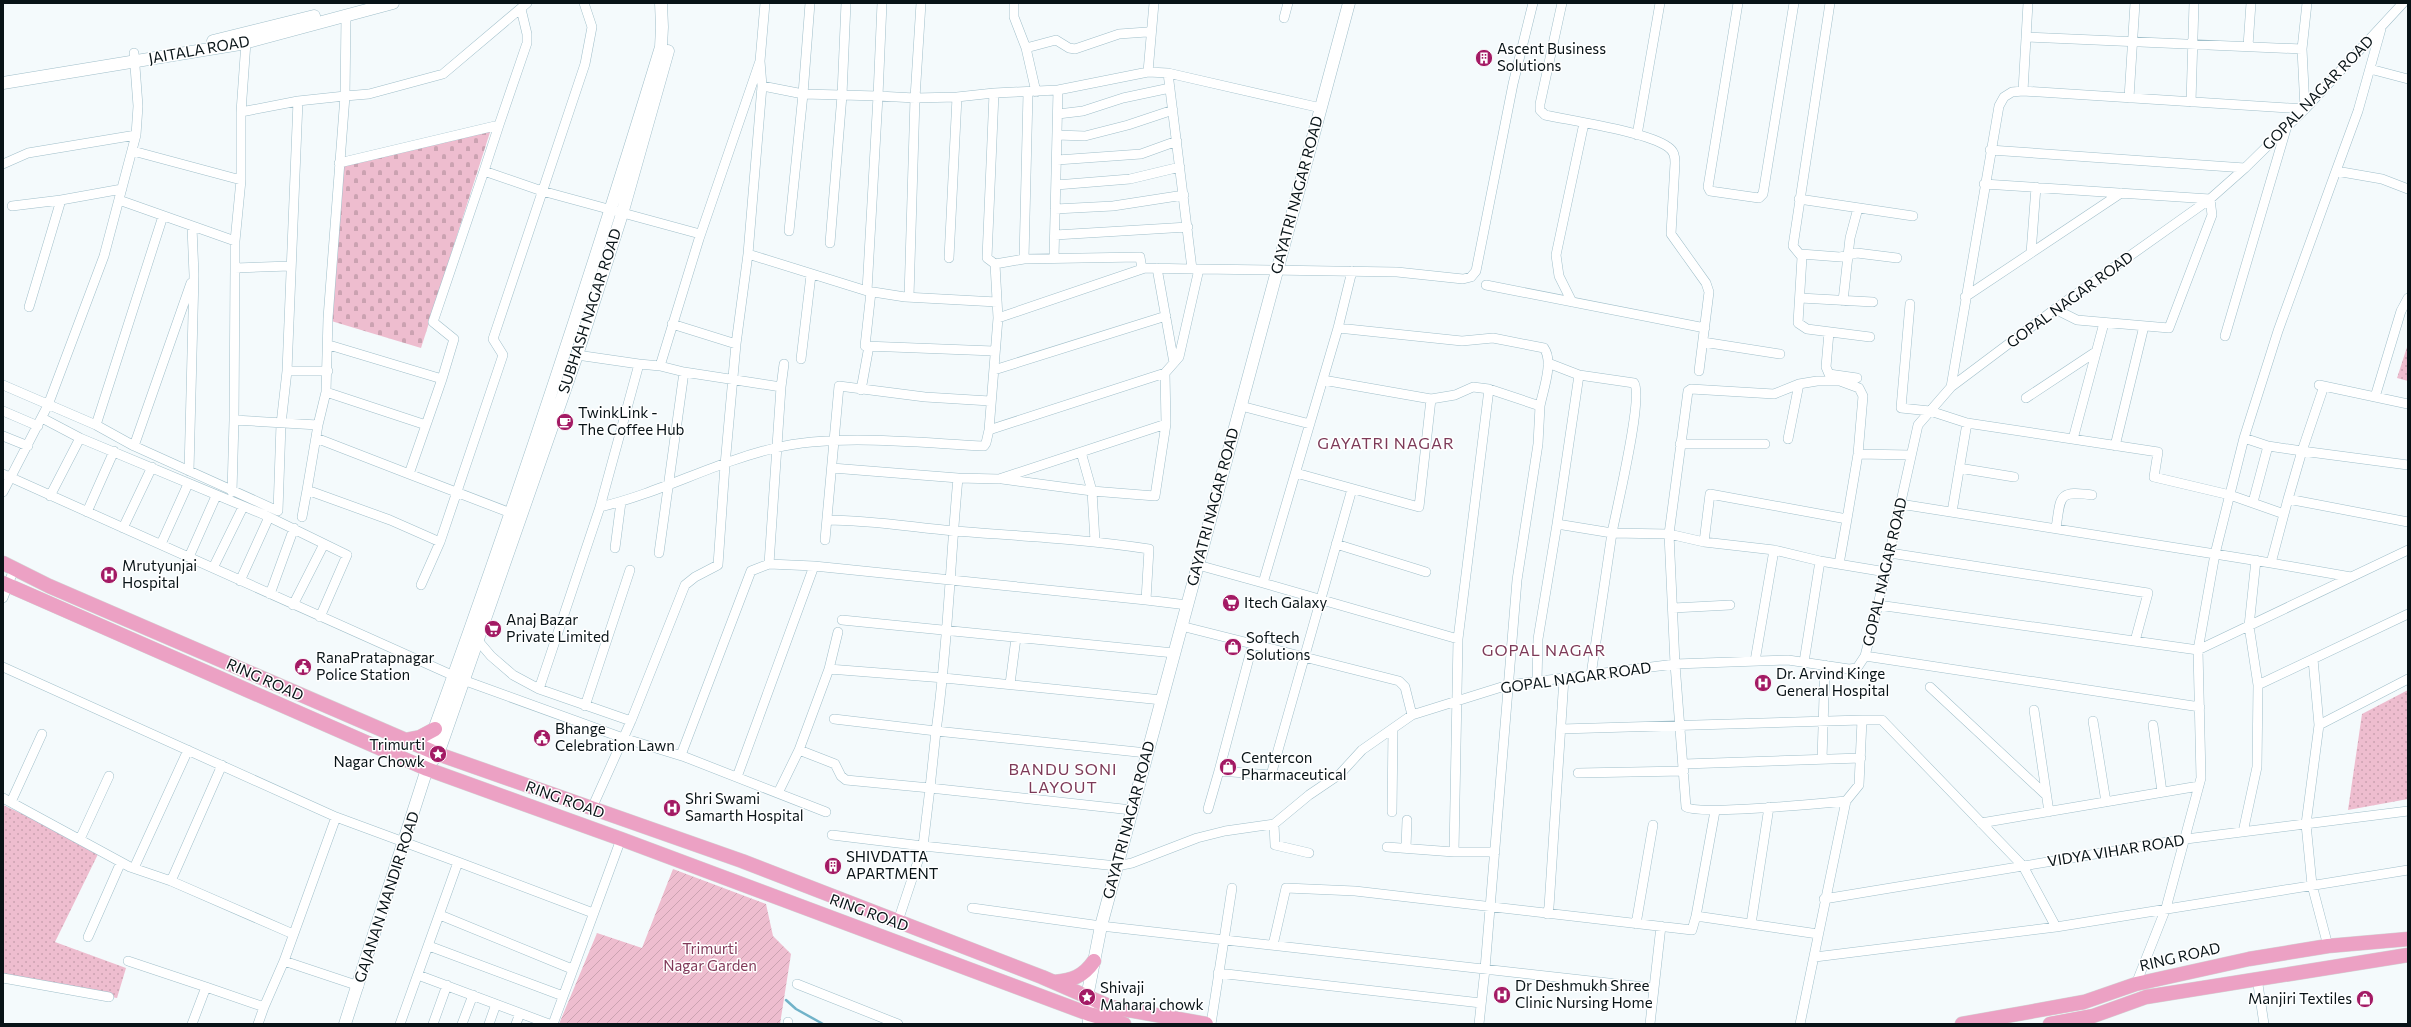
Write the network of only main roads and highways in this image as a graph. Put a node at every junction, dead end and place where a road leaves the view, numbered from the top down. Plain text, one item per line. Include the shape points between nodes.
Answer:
1 (8, 566) edge
2 (5, 589) edge
3 (435, 729) road end
4 (405, 740) junction
5 (2408, 939) edge
6 (2408, 955) edge
7 (1094, 961) road end
8 (1054, 982) junction
9 (1089, 1019) edge
10 (1124, 1024) edge
11 (1206, 1024) edge
12 (1962, 1024) edge
13 (2050, 1024) edge

1 - 4 main road
2 - 9 main road, RING ROAD via 427,769 621,839
3 - 4 main road via 420,738
4 - 8 main road via 432,752 742,861
5 - 12 main road, RING ROAD via 2328,946 2249,959 2136,984 2084,1002
6 - 13 main road, RING ROAD via 2146,997 2092,1016
7 - 8 main road via 1088,971 1078,978
8 - 11 main road via 1111,1008
9 - 10 main road, RING ROAD

